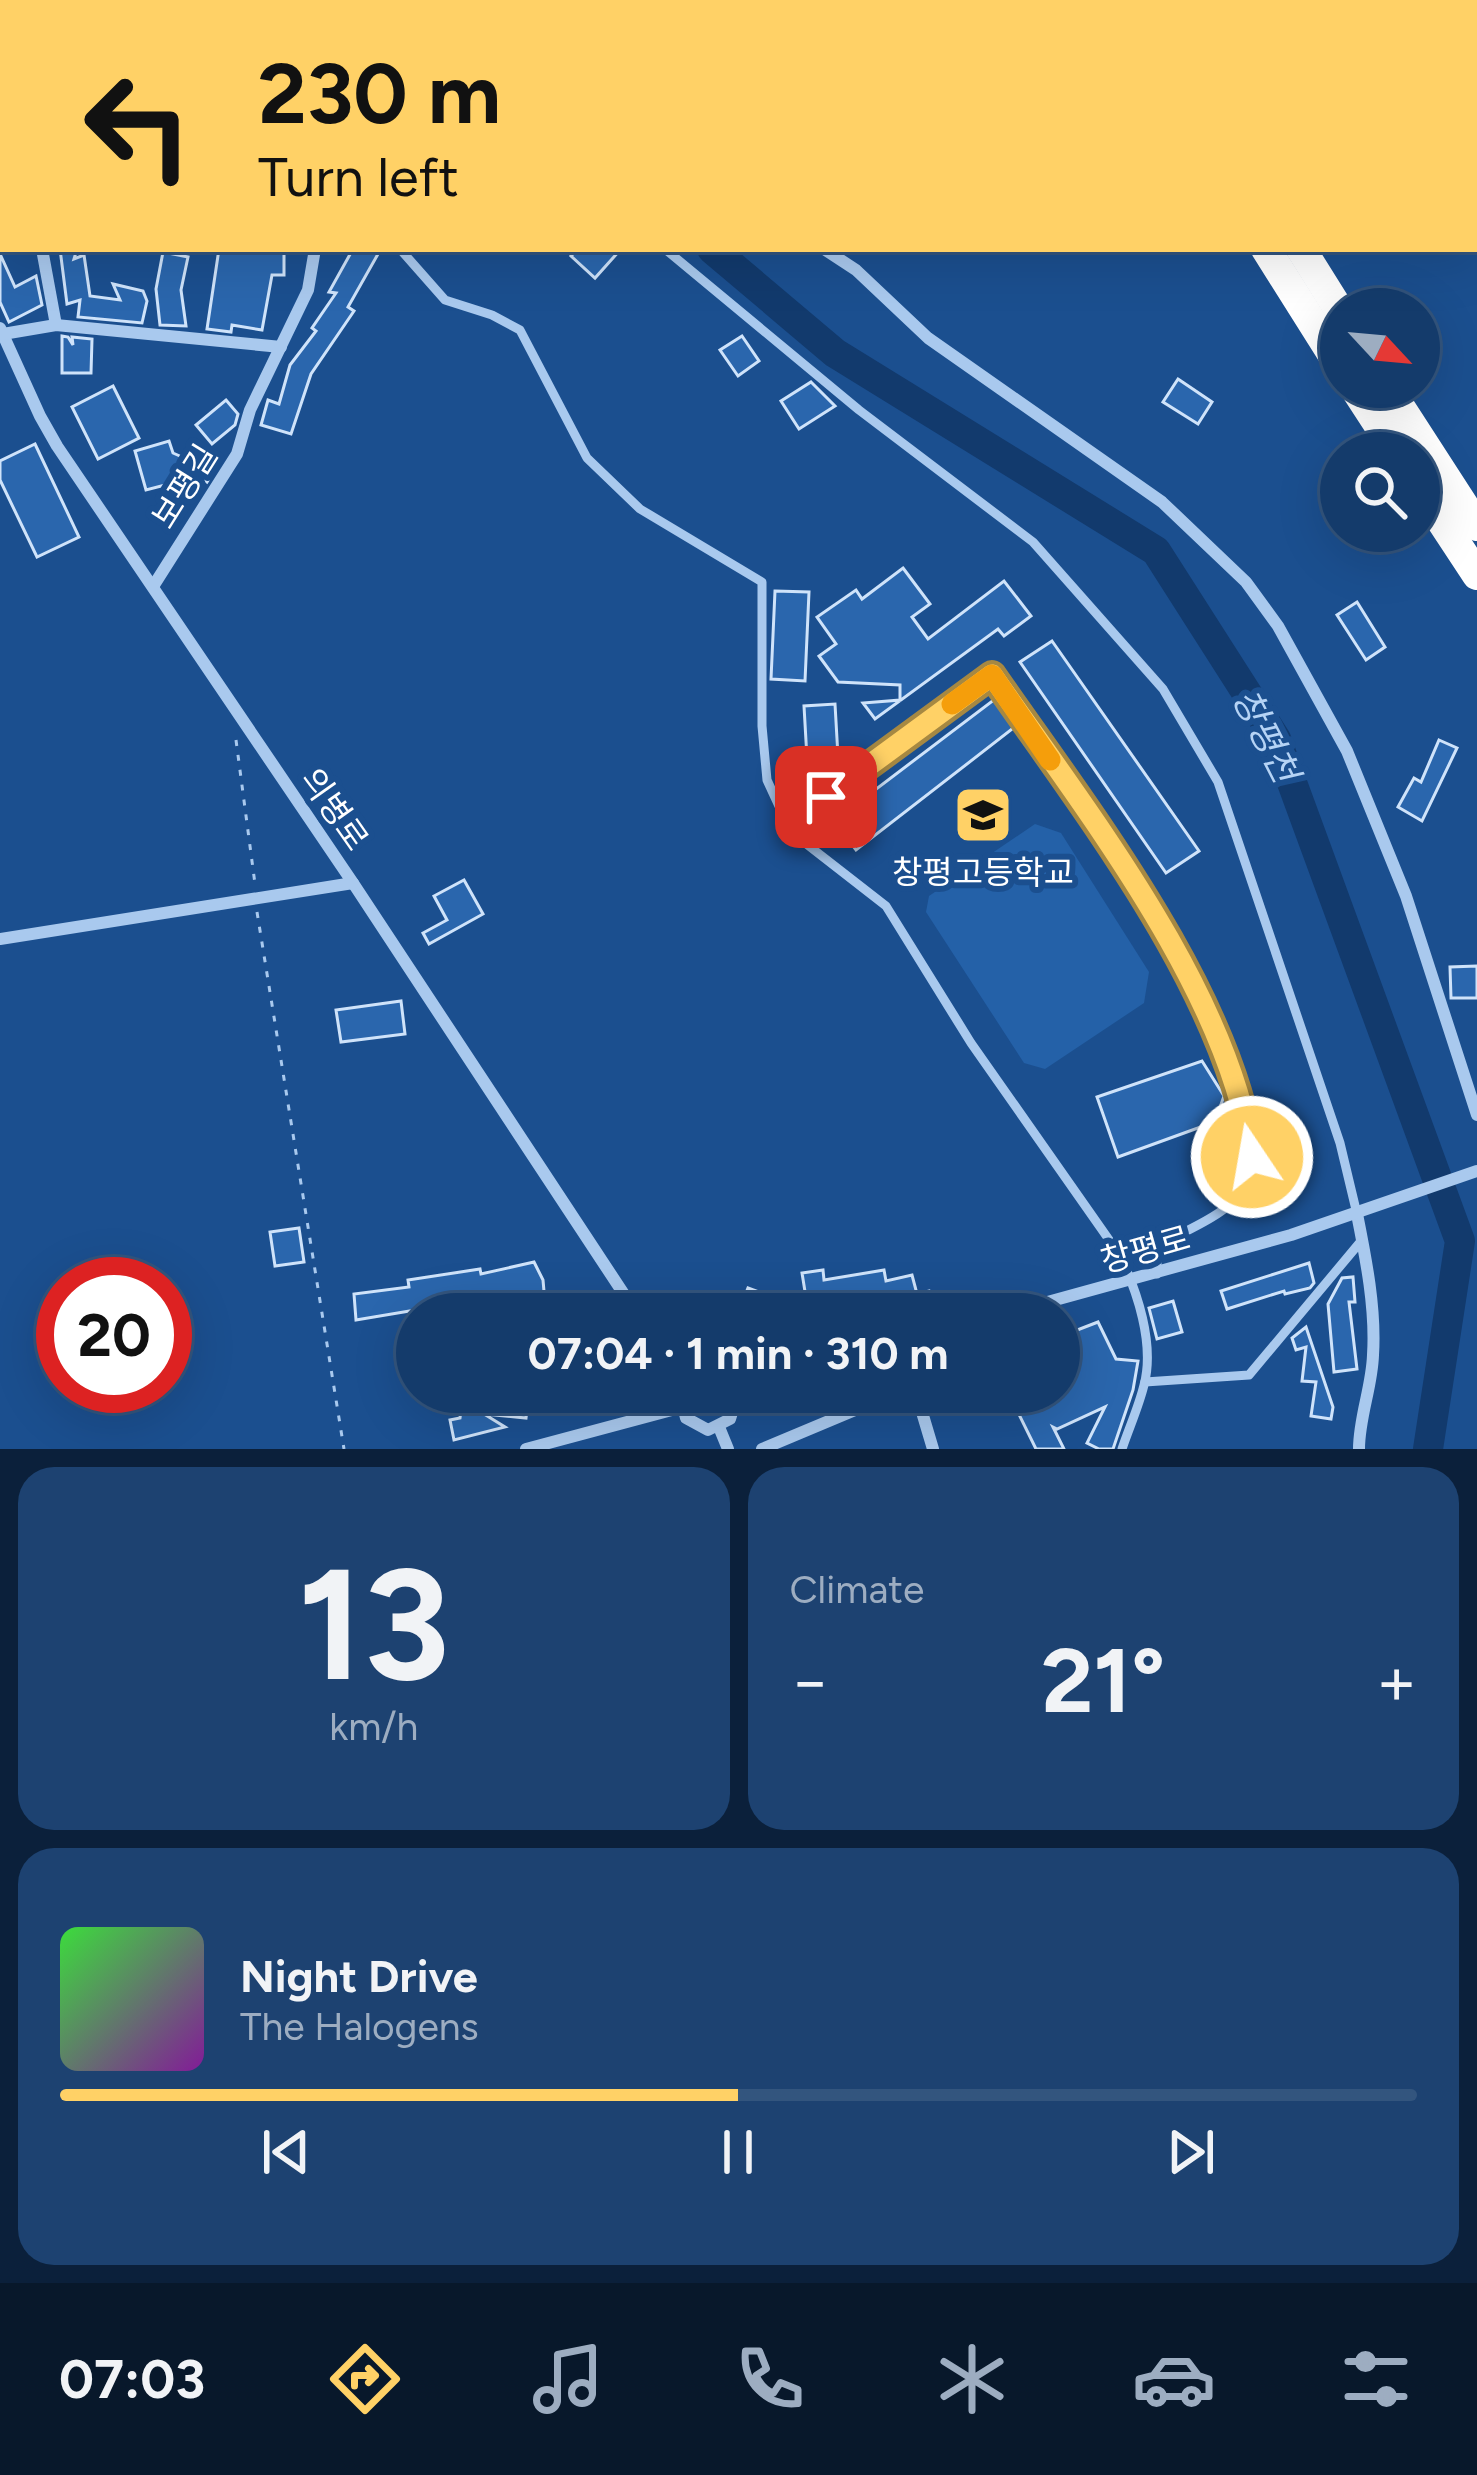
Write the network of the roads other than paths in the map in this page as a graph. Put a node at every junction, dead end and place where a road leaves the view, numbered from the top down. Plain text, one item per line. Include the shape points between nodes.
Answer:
1 (43, 252) edge
2 (314, 252) edge
3 (403, 252) edge
4 (668, 252) edge
5 (829, 252) edge
6 (1268, 252) edge
7 (1303, 252) edge
8 (1325, 288) edge
9 (56, 325) junction
10 (1, 331) edge
11 (1320, 335) edge
12 (281, 347) junction
13 (1401, 408) edge
14 (1440, 519) edge
15 (1477, 526) edge
16 (1477, 575) edge
17 (154, 585) junction
18 (826, 797) dead end
19 (353, 883) junction
20 (0, 939) edge
21 (1477, 1115) edge
22 (1477, 1171) edge
23 (1363, 1211) junction
24 (1362, 1240) junction
25 (1157, 1274) junction
26 (1132, 1281) junction
27 (623, 1293) edge
28 (1080, 1294) edge
29 (1145, 1382) junction
30 (640, 1413) edge
31 (685, 1413) edge
32 (732, 1413) edge
33 (848, 1413) edge
34 (922, 1413) edge
35 (719, 1427) junction
36 (526, 1449) edge
37 (728, 1449) edge
38 (762, 1449) edge
39 (933, 1449) edge
40 (1122, 1449) edge
41 (1359, 1449) edge

1 - 9 street
2 - 12 street, 보평길 via 308,290
3 - 26 lane via 445,299 520,331 587,458 640,509 762,582 766,780 791,832 886,906
4 - 23 lane via 1033,542 1163,689 1219,782
5 - 21 street via 928,338 1162,502 1246,582 1347,752 1406,896
6 - 11 highway
7 - 8 highway
9 - 10 street
9 - 12 street
10 - 17 street, 의병로 via 57,446
12 - 17 street, 보평길 via 238,454
13 - 15 highway
14 - 16 highway
17 - 19 street, 의병로
18 - 25 lane via 992,675 1143,893 1217,1038 1246,1117 1249,1178 1215,1216 1157,1247
19 - 20 street
19 - 27 street, 의병로
22 - 23 street, 창평로
23 - 24 street
23 - 25 street, 창평로
24 - 29 lane via 1249,1375
24 - 41 street via 1373,1357
25 - 26 street, 창평로
26 - 28 street, 창평로
26 - 29 lane via 1148,1353
29 - 40 lane
30 - 36 street
31 - 35 street via 699,1428
32 - 35 street
33 - 38 street
34 - 39 street
35 - 37 street

